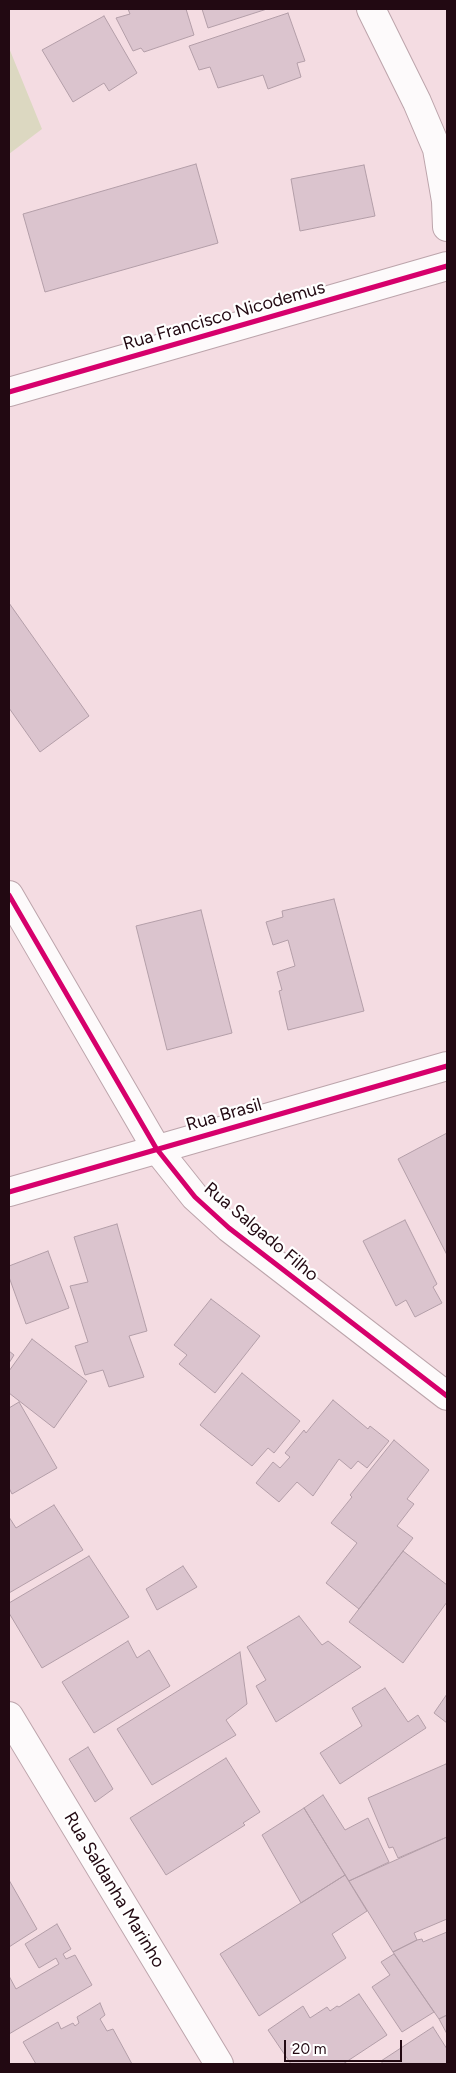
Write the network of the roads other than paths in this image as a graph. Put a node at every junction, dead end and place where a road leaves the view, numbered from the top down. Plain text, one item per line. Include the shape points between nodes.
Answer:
1 (371, 9) edge
2 (447, 228) edge
3 (447, 266) edge
4 (9, 392) edge
5 (9, 895) edge
6 (447, 1066) edge
7 (156, 1148) junction
8 (9, 1192) edge
9 (447, 1396) edge
10 (9, 1716) edge
11 (219, 2064) edge

1 - 2 street via 417,102 436,149 446,201
3 - 4 street, Rua Francisco Nicodemus
5 - 7 street, Rua Salgado Filho
6 - 7 street, Rua Brasil
7 - 8 street, Rua Brasil
7 - 9 street, Rua Salgado Filho via 195,1196 229,1228
10 - 11 street, Rua Saldanha Marinho

